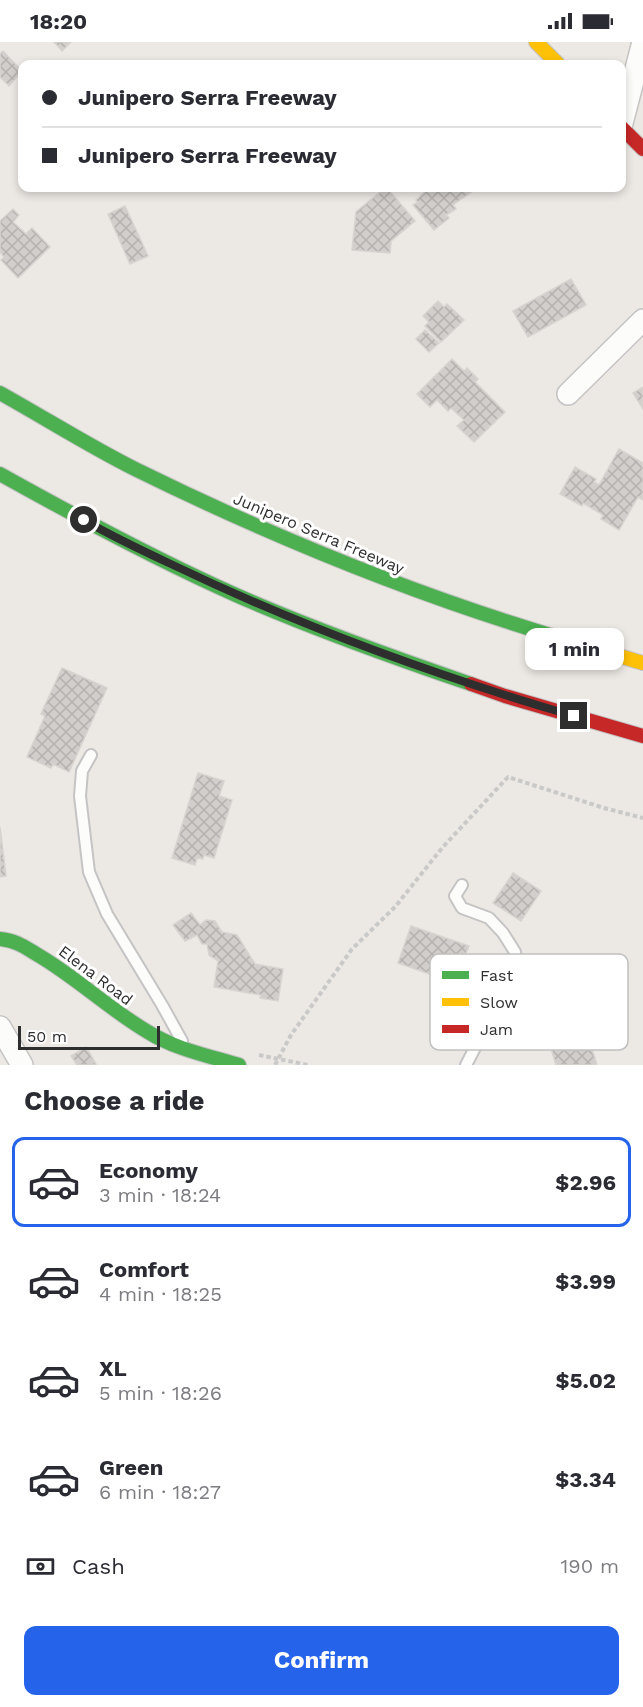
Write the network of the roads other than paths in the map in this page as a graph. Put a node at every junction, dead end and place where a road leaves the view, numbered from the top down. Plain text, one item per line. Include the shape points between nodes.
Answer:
1 (536, 42) edge
2 (643, 42) edge
3 (554, 60) edge
4 (626, 108) edge
5 (626, 132) edge
6 (643, 148) edge
7 (643, 320) edge
8 (0, 393) edge
9 (568, 394) dead end
10 (0, 474) edge
11 (643, 663) edge
12 (643, 736) edge
13 (91, 755) dead end
14 (462, 885) dead end
15 (0, 939) edge
16 (515, 954) edge
17 (0, 1027) edge
18 (187, 1050) junction
19 (474, 1050) edge
20 (22, 1065) edge
21 (239, 1065) edge
22 (466, 1065) edge

1 - 3 main road
2 - 4 street
5 - 6 main road
7 - 9 street
8 - 11 main road, Junipero Serra Freeway via 134,468 261,528 391,582 528,630
10 - 12 main road via 105,532 256,603 369,649 494,692
13 - 18 lane via 82,771 81,796 89,872 107,914
14 - 16 lane via 455,896 462,908 489,918
15 - 18 main road, Elena Road via 14,941 39,954 150,1034
17 - 20 street
18 - 21 main road, Elena Road
19 - 22 lane

